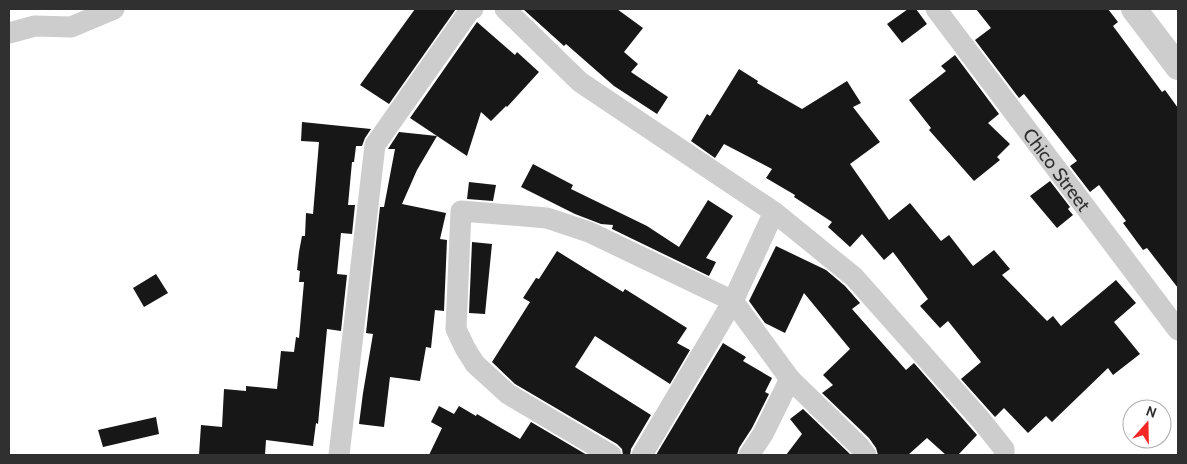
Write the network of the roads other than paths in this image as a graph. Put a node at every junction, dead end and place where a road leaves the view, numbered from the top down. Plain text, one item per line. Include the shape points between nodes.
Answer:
1 (114, 9) edge
2 (473, 9) edge
3 (505, 9) edge
4 (936, 9) edge
5 (1134, 9) edge
6 (9, 33) edge
7 (1178, 67) edge
8 (774, 212) junction
9 (733, 301) junction
10 (1178, 330) edge
11 (790, 379) junction
12 (339, 455) edge
13 (611, 455) edge
14 (642, 455) edge
15 (748, 455) edge
16 (866, 455) edge
17 (1004, 455) edge

1 - 6 street via 70,27 35,26
2 - 12 street via 375,145
3 - 8 street via 580,82
4 - 10 street, Chico Street
5 - 7 street
8 - 9 street
8 - 17 street via 854,277 980,419 1004,448
9 - 11 street
9 - 13 street via 589,232 547,218 461,211 456,329 465,348 476,364 508,394
9 - 14 street
11 - 15 street via 763,434
11 - 16 street

